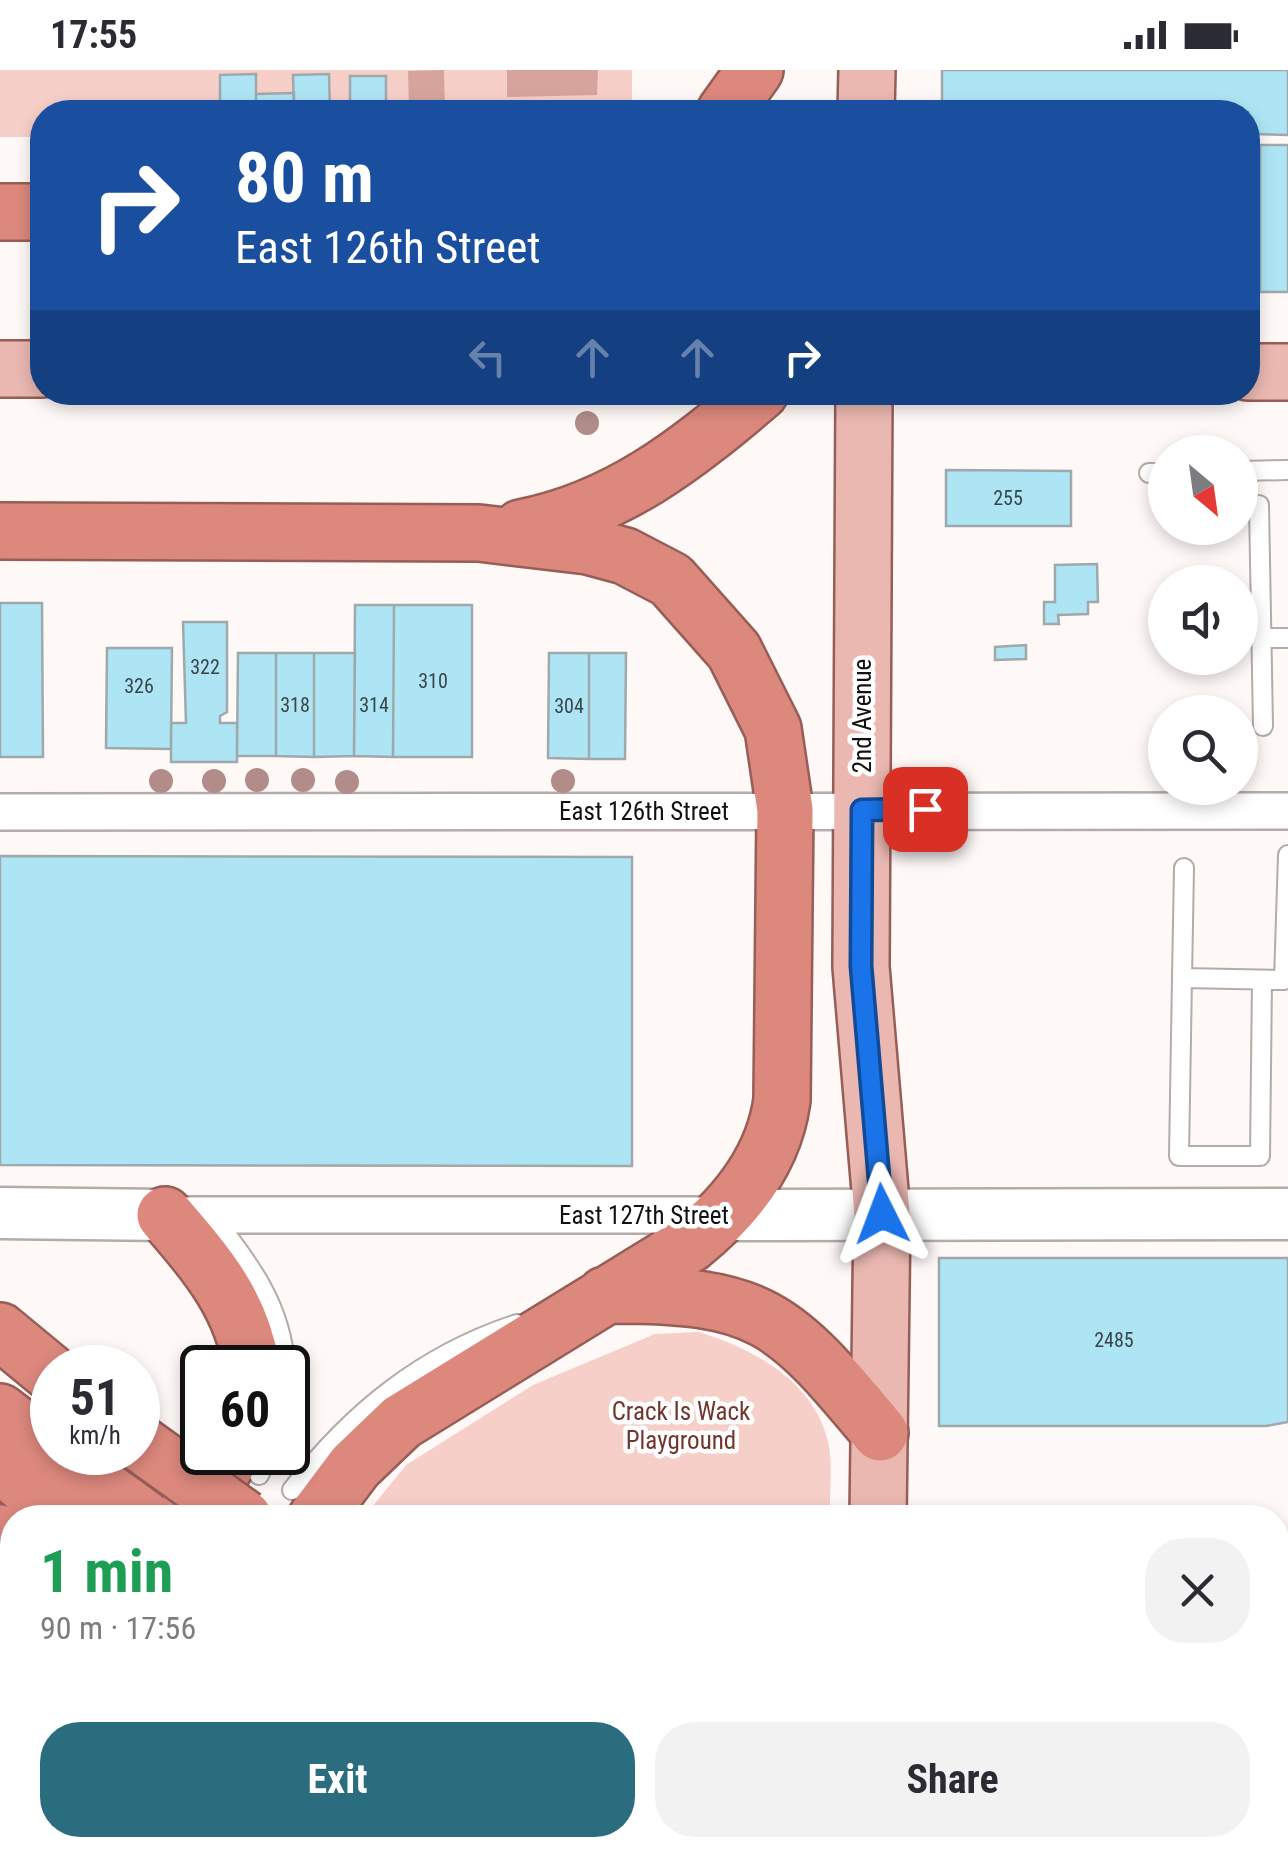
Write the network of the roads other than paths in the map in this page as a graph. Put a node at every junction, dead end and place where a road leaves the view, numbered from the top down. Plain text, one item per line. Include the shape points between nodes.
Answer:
1 (754, 70) edge
2 (867, 70) edge
3 (734, 100) edge
4 (866, 100) edge
5 (0, 212) edge
6 (30, 212) edge
7 (30, 369) edge
8 (0, 370) edge
9 (1260, 372) edge
10 (1288, 372) edge
11 (745, 405) edge
12 (864, 405) edge
13 (1288, 470) edge
14 (1258, 471) edge
15 (1259, 505) dead end
16 (0, 531) edge
17 (478, 533) junction
18 (1262, 638) junction
19 (1288, 638) edge
20 (1263, 726) dead end
21 (785, 810) junction
22 (862, 810) junction
23 (1288, 811) edge
24 (0, 812) edge
25 (1288, 856) edge
26 (1184, 868) dead end
27 (1182, 978) junction
28 (1262, 980) junction
29 (0, 1213) edge
30 (187, 1214) junction
31 (882, 1214) junction
32 (1288, 1214) edge
33 (722, 1215) junction
34 (603, 1296) junction
35 (0, 1331) edge
36 (248, 1345) edge
37 (281, 1345) edge
38 (30, 1356) edge
39 (0, 1412) edge
40 (880, 1432) junction
41 (30, 1435) edge
42 (160, 1450) edge
43 (0, 1464) edge
44 (85, 1475) edge
45 (246, 1482) edge
46 (304, 1504) edge
47 (49, 1505) edge
48 (126, 1505) edge
49 (195, 1505) edge
50 (878, 1505) edge

1 - 3 highway
2 - 4 main road
5 - 6 highway
7 - 8 main road
9 - 10 main road
11 - 17 highway via 615,498 551,522
12 - 22 main road, 2nd Avenue
13 - 14 lane
15 - 18 lane
16 - 17 highway
17 - 21 highway via 588,546 672,580 718,628 751,678 773,729
18 - 19 lane
18 - 20 lane
21 - 22 street, East 126th Street
21 - 24 street, East 126th Street
21 - 33 highway via 781,1112 764,1158
22 - 23 street, East 126th Street
22 - 31 main road, 2nd Avenue via 861,966
25 - 28 lane via 1284,980
26 - 27 lane
27 - 28 lane
27 - 28 lane via 1178,1156 1260,1156
29 - 30 main road, East 127th Street
30 - 33 street, East 127th Street
30 - 36 highway
30 - 37 lane via 272,1306
31 - 32 main road, East 127th Street
31 - 33 main road, East 127th Street
31 - 40 main road, 2nd Avenue
33 - 34 highway via 690,1244
34 - 40 highway via 692,1296 754,1313 809,1349
34 - 46 highway via 401,1422
35 - 38 highway
39 - 41 highway
40 - 50 main road, 2nd Avenue
42 - 45 highway, bridge
43 - 47 highway
44 - 48 highway
45 - 49 highway via 210,1491

